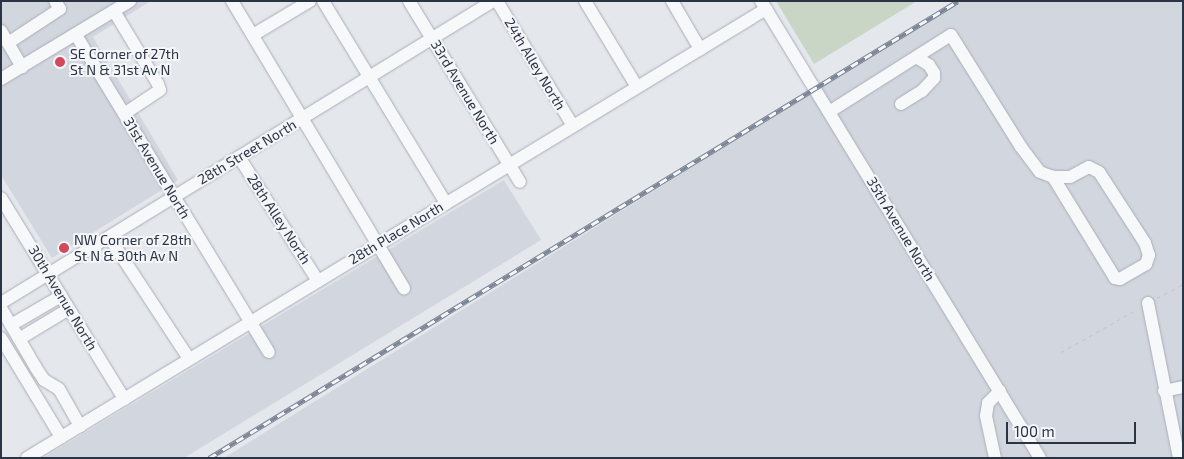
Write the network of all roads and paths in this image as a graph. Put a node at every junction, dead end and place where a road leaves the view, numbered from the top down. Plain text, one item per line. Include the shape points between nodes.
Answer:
1 (130, 1) edge
2 (232, 1) edge
3 (310, 1) edge
4 (323, 1) edge
5 (409, 1) edge
6 (495, 1) edge
7 (585, 1) edge
8 (672, 1) edge
9 (58, 5) edge
10 (764, 5) edge
11 (114, 11) junction
12 (1, 31) edge
13 (76, 35) junction
14 (253, 35) junction
15 (432, 39) junction
16 (8, 43) junction
17 (700, 49) junction
18 (916, 57) junction
19 (22, 67) junction
20 (370, 78) junction
21 (1, 79) edge
22 (637, 87) junction
23 (901, 104) dead end
24 (829, 112) junction
25 (124, 114) junction
26 (303, 118) junction
27 (573, 126) junction
28 (239, 157) junction
29 (509, 165) junction
30 (1053, 177) junction
31 (520, 182) dead end
32 (174, 197) junction
33 (1, 198) edge
34 (446, 203) junction
35 (108, 237) junction
36 (380, 244) junction
37 (48, 274) junction
38 (318, 281) junction
39 (1183, 284) edge
40 (404, 288) dead end
41 (61, 296) junction
42 (1, 303) edge
43 (1148, 303) junction
44 (1, 308) edge
45 (69, 309) junction
46 (251, 322) junction
47 (11, 325) junction
48 (1, 338) edge
49 (19, 339) junction
50 (269, 352) dead end
51 (1060, 352) dead end
52 (189, 359) junction
53 (1183, 386) edge
54 (1164, 390) junction
55 (1000, 391) junction
56 (124, 399) junction
57 (80, 426) junction
58 (61, 437) junction
59 (27, 458) edge
60 (995, 458) edge
61 (1040, 458) edge
62 (1178, 458) edge

1 - 11 street
2 - 14 street
3 - 14 street
4 - 20 street
5 - 15 street, 33rd Avenue North
6 - 15 street, 28th Street North
6 - 27 street, 24th Alley North
7 - 22 street
8 - 17 street
9 - 16 street
10 - 17 street, 28th Place North
10 - 24 street, 35th Avenue North
11 - 13 street
11 - 25 street via 160,90
12 - 16 street
13 - 19 street
13 - 25 street, 31st Avenue North
14 - 26 street
15 - 20 street, 28th Street North
15 - 29 street, 33rd Avenue North
16 - 19 street
17 - 22 street, 28th Place North
18 - 23 street via 929,65 934,78 922,91
18 - 24 street
18 - 30 street via 951,36 1021,147 1040,172
19 - 21 street
20 - 26 street, 28th Street North
20 - 34 street
22 - 27 street, 28th Place North
24 - 55 street, 35th Avenue North
25 - 32 street, 31st Avenue North
26 - 28 street, 28th Street North
26 - 36 street
27 - 29 street, 28th Place North
28 - 32 street, 28th Street North
28 - 38 street, 28th Alley North
29 - 31 street, 33rd Avenue North
29 - 34 street, 28th Place North
30 - 30 street via 1070,177 1090,167 1099,172 1145,244 1149,255 1146,264 1115,278
32 - 35 street, 28th Street North
32 - 46 street, 31st Avenue North
33 - 37 street, 30th Avenue North
34 - 36 street, 28th Place North
35 - 37 street, 28th Street North
35 - 52 street
36 - 38 street, 28th Place North
36 - 40 street
37 - 41 street, 30th Avenue North
37 - 42 street, 28th Street North
38 - 46 street, 28th Place North
39 - 43 path
41 - 45 street, 30th Avenue North
41 - 47 street
43 - 51 path
43 - 54 street
44 - 47 street
45 - 49 street
45 - 56 street, 30th Avenue North
46 - 50 street, 31st Avenue North
46 - 52 street, 28th Place North
47 - 49 street
48 - 58 street
49 - 57 street via 44,380 59,389
52 - 56 street, 28th Place North
53 - 54 street
54 - 62 street
55 - 60 street via 988,404 986,416
55 - 61 street, 35th Avenue North
56 - 57 street, 28th Place North
57 - 58 street, 28th Place North
58 - 59 street, 28th Place North

